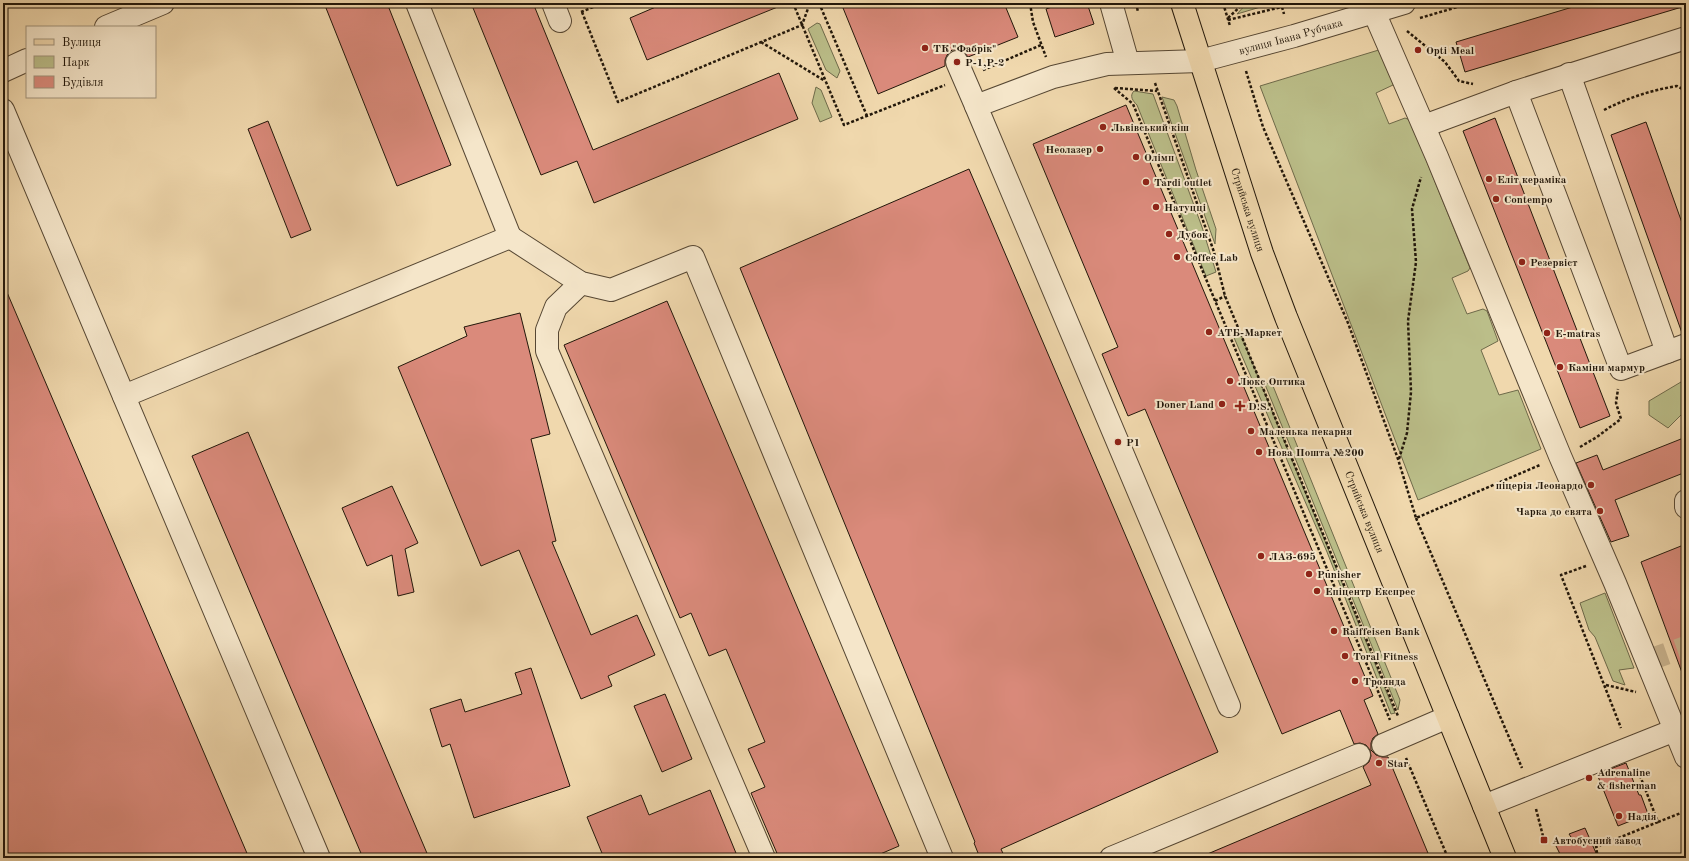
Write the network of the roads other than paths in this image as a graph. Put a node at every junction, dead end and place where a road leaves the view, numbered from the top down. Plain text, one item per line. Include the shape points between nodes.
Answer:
1 (163, 3) edge
2 (417, 3) edge
3 (1111, 3) edge
4 (1182, 3) edge
5 (1402, 8) edge
6 (1374, 12) junction
7 (108, 26) edge
8 (1686, 38) edge
9 (26, 60) edge
10 (1200, 60) junction
11 (1128, 63) junction
12 (960, 70) road end
13 (3, 71) edge
14 (1569, 74) junction
15 (1516, 92) junction
16 (976, 106) junction
17 (3, 110) edge
18 (1424, 126) junction
19 (510, 237) junction
20 (581, 283) junction
21 (1677, 348) edge
22 (124, 396) junction
23 (1686, 502) edge
24 (1686, 507) edge
25 (1229, 706) dead end
26 (1448, 717) junction
27 (1675, 730) junction
28 (1396, 739) road end
29 (1358, 755) dead end
30 (1686, 757) edge
31 (1484, 806) junction
32 (319, 858) edge
33 (764, 858) edge
34 (942, 858) edge
35 (1111, 858) edge
36 (1505, 858) edge

1 - 7 street
2 - 19 street
3 - 11 street
4 - 10 main road, Стрийська вулиця
5 - 6 street, вулиця Івана Рубчака
6 - 10 street, вулиця Івана Рубчака
6 - 18 street
8 - 14 street
9 - 13 street
10 - 11 street, вулиця Івана Рубчака
10 - 26 main road, Стрийська вулиця via 1262,253 1286,317
11 - 16 street, вулиця Івана Рубчака via 1107,64 1053,76
12 - 16 street
14 - 15 street
14 - 21 street
15 - 18 street
15 - 21 street via 1621,368
16 - 25 street
17 - 22 street
18 - 27 street
19 - 20 street
19 - 22 street
20 - 33 street via 556,307 547,330 547,351
20 - 34 street via 611,290 693,257
22 - 32 street
23 - 24 street
26 - 28 street
26 - 31 main road, Стрийська вулиця
27 - 30 street
27 - 31 street
29 - 35 street
31 - 36 main road, Стрийська вулиця

